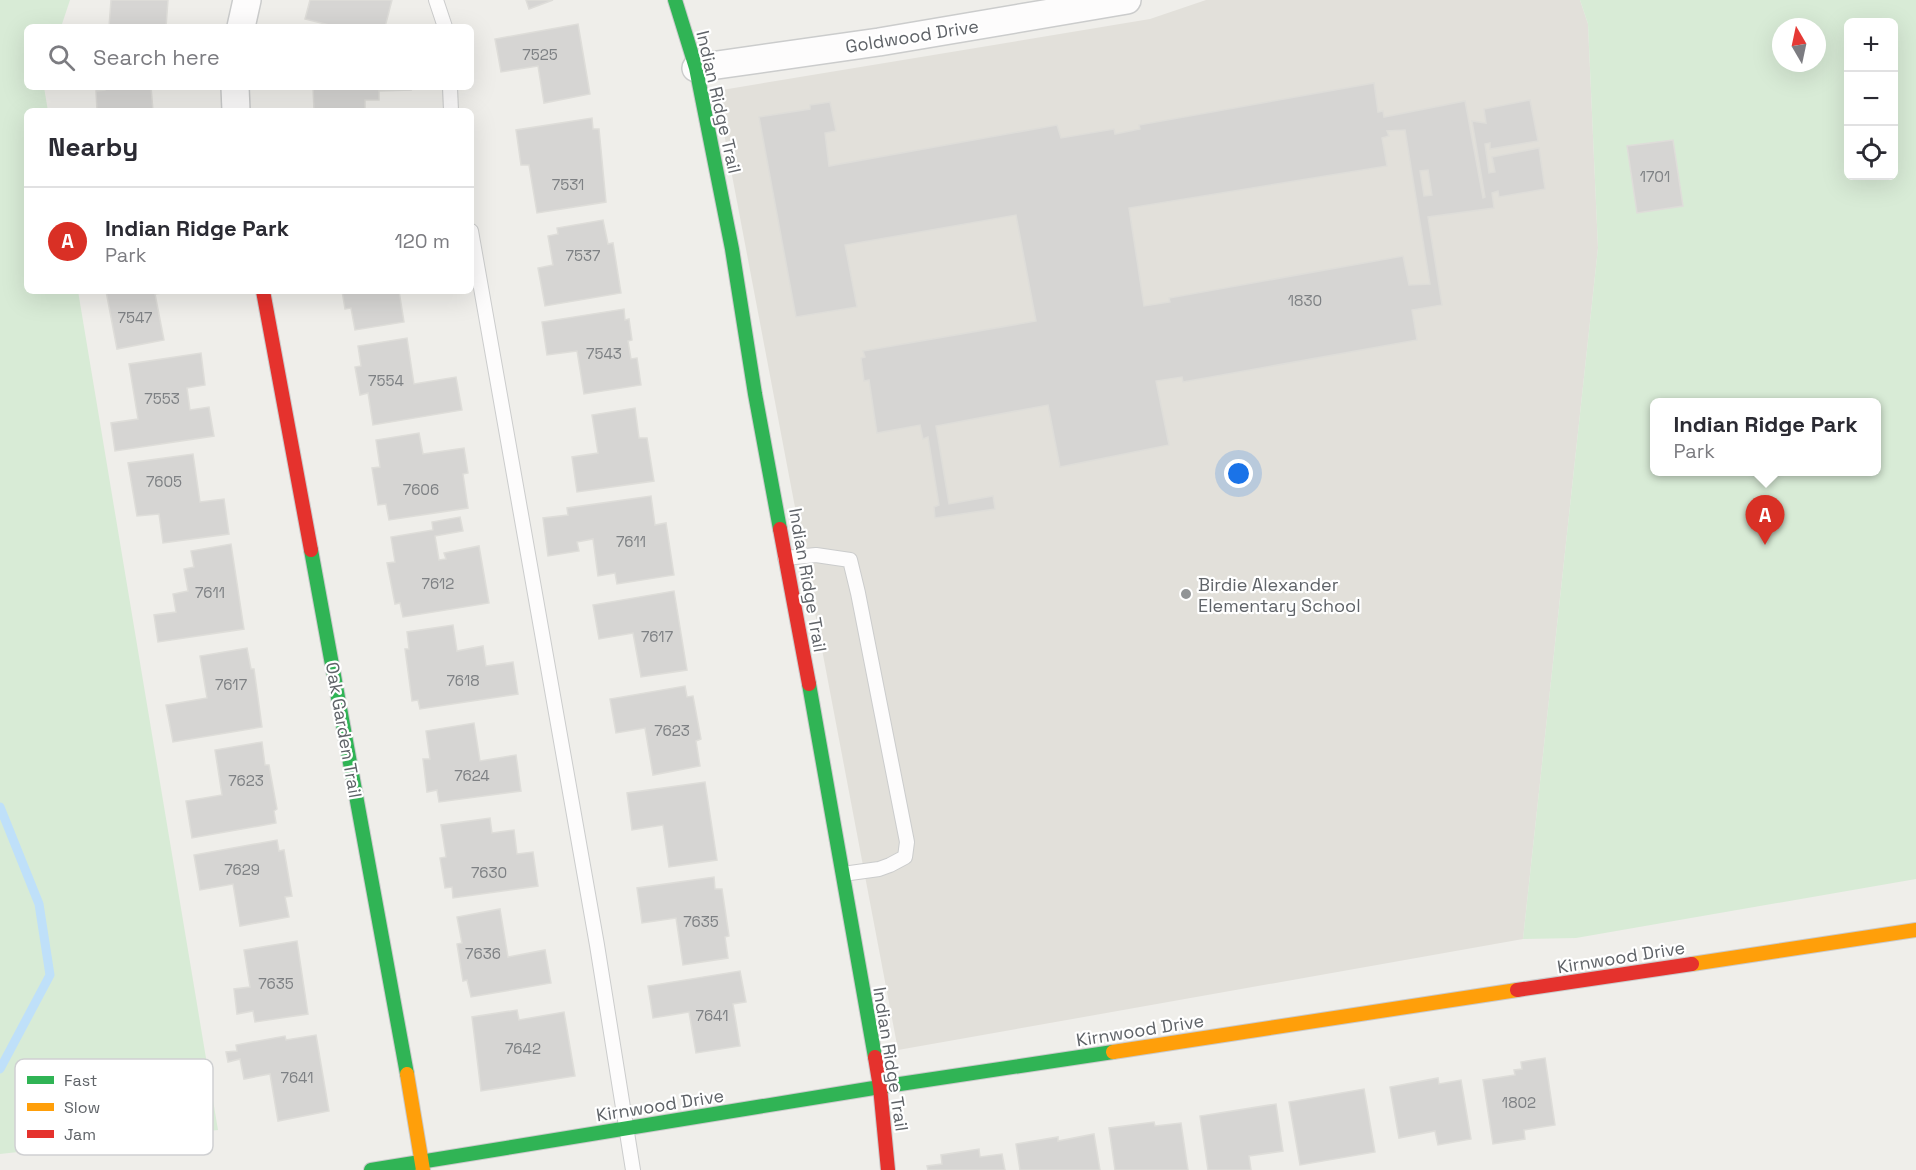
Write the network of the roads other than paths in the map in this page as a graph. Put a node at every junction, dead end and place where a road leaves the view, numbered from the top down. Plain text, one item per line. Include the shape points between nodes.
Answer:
1 (247, 0) edge
2 (436, 0) edge
3 (675, 0) edge
4 (1128, 0) edge
5 (242, 24) edge
6 (444, 24) edge
7 (696, 68) junction
8 (235, 90) edge
9 (450, 90) edge
10 (236, 108) edge
11 (451, 108) edge
12 (474, 248) edge
13 (265, 294) edge
14 (785, 558) junction
15 (842, 874) junction
16 (1916, 930) edge
17 (880, 1087) junction
18 (626, 1128) junction
19 (423, 1166) edge
20 (371, 1170) edge
21 (633, 1170) edge
22 (888, 1170) edge

1 - 5 street
2 - 6 lane
3 - 7 street, Indian Ridge Trail
4 - 7 street, Goldwood Drive
7 - 14 street, Indian Ridge Trail via 732,249
8 - 10 street
9 - 11 lane
12 - 18 lane
13 - 19 street, Oak Garden Trail
14 - 15 street, Indian Ridge Trail
14 - 15 lane via 816,555 850,560 907,842 905,857 890,865
15 - 17 street, Indian Ridge Trail
16 - 17 street, Kirnwood Drive
17 - 18 street, Kirnwood Drive
17 - 22 street, Indian Ridge Trail
18 - 19 street, Kirnwood Drive
18 - 21 lane
19 - 20 street, Kirnwood Drive

